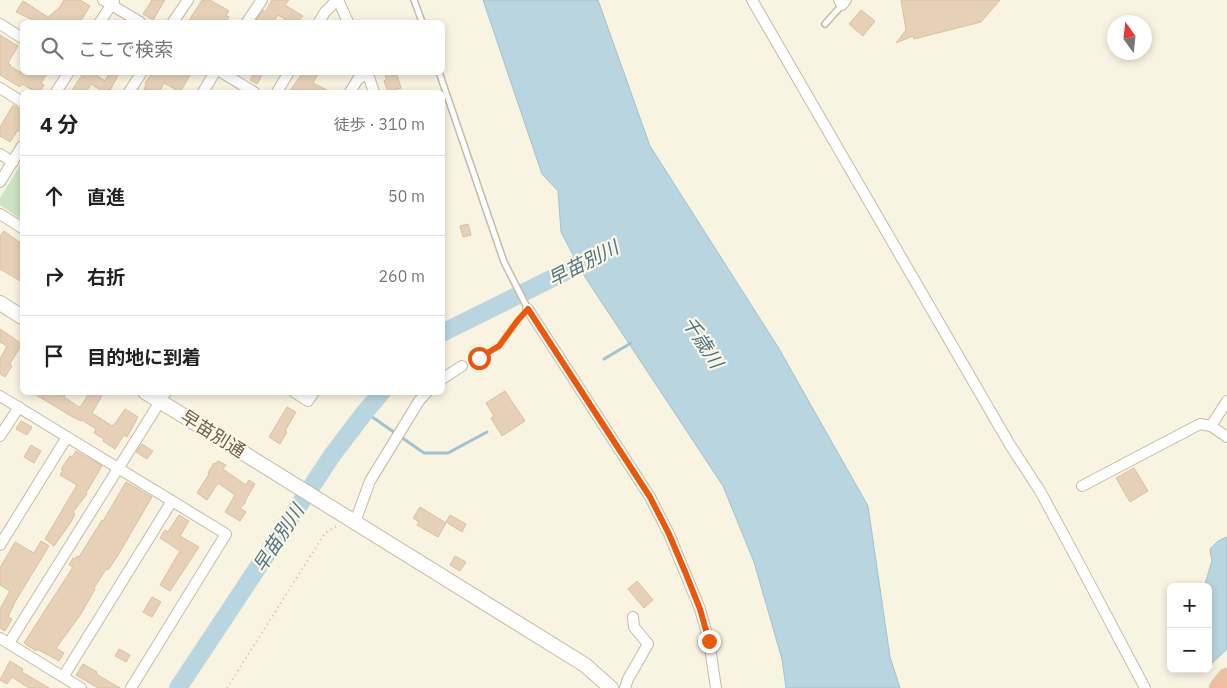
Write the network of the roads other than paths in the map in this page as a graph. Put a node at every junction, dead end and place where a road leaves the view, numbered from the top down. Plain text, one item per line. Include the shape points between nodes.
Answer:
1 (188, 0) edge
2 (262, 0) edge
3 (337, 0) edge
4 (414, 0) edge
5 (752, 0) edge
6 (110, 2) edge
7 (842, 2) edge
8 (101, 20) edge
9 (137, 20) edge
10 (174, 20) edge
11 (248, 20) edge
12 (320, 20) edge
13 (347, 20) edge
14 (421, 20) edge
15 (0, 24) edge
16 (825, 24) dead end
17 (20, 37) edge
18 (67, 75) edge
19 (140, 75) edge
20 (213, 75) edge
21 (226, 75) edge
22 (287, 75) edge
23 (364, 75) edge
24 (368, 75) edge
25 (440, 75) edge
26 (0, 88) edge
27 (57, 90) edge
28 (130, 90) edge
29 (204, 90) edge
30 (251, 90) edge
31 (278, 90) edge
32 (351, 90) edge
33 (373, 90) edge
34 (20, 101) edge
35 (20, 149) edge
36 (0, 154) edge
37 (12, 162) junction
38 (0, 182) edge
39 (0, 214) edge
40 (20, 227) edge
41 (0, 303) edge
42 (528, 309) joint
43 (20, 316) edge
44 (462, 366) road end
45 (445, 377) edge
46 (299, 395) edge
47 (312, 395) edge
48 (425, 395) edge
49 (0, 396) edge
50 (163, 397) edge
51 (1227, 401) edge
52 (19, 407) junction
53 (1212, 426) junction
54 (0, 436) edge
55 (67, 437) junction
56 (1227, 437) edge
57 (118, 468) junction
58 (1082, 486) dead end
59 (172, 501) junction
60 (350, 518) junction
61 (0, 545) edge
62 (633, 617) dead end
63 (4, 641) edge
64 (63, 677) junction
65 (1227, 678) edge
66 (81, 688) edge
67 (131, 688) edge
68 (611, 688) edge
69 (625, 688) edge
70 (716, 688) edge
71 (1146, 688) edge
72 (1219, 688) edge

1 - 10 street
2 - 11 street
3 - 12 street
3 - 13 street
4 - 14 lane
5 - 71 street via 1010,445 1040,491
6 - 8 street
6 - 9 street
7 - 16 lane
15 - 17 street
18 - 27 street
19 - 28 street
20 - 29 street
21 - 30 street
22 - 31 street
23 - 32 street
24 - 33 street
25 - 42 lane via 504,262
26 - 34 street
35 - 37 street
36 - 37 street
37 - 38 street
39 - 40 street
41 - 43 street
42 - 70 street via 650,497 669,534 700,609
44 - 45 street
46 - 47 street via 308,401
48 - 60 street
49 - 52 street
50 - 57 street
50 - 60 street, 早苗別通
51 - 53 street
52 - 54 street
52 - 55 street
53 - 56 street
53 - 58 street via 1200,424
55 - 57 street
55 - 61 street
57 - 59 street
57 - 63 street
59 - 64 street
59 - 67 street via 226,534
60 - 68 street, 早苗別通 via 584,665
62 - 69 street via 634,627 648,644
63 - 64 street
64 - 66 street
65 - 72 highway

